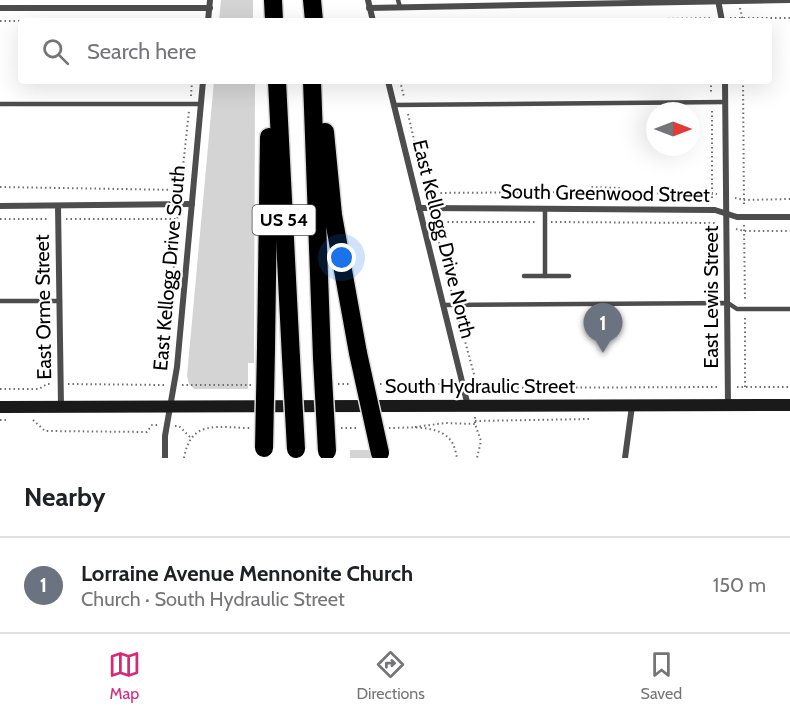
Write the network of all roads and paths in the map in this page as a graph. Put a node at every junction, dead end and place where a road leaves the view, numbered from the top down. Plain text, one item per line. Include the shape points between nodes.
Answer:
1 (210, 0) edge
2 (272, 0) edge
3 (310, 0) edge
4 (368, 0) edge
5 (790, 0) edge
6 (663, 1) edge
7 (719, 1) edge
8 (570, 2) edge
9 (472, 3) edge
10 (399, 4) edge
11 (0, 8) edge
12 (210, 8) junction
13 (369, 8) junction
14 (208, 18) edge
15 (272, 18) edge
16 (312, 18) edge
17 (372, 18) edge
18 (722, 18) edge
19 (790, 18) edge
20 (772, 19) edge
21 (0, 21) edge
22 (18, 21) edge
23 (192, 84) edge
24 (203, 84) edge
25 (269, 84) edge
26 (277, 84) edge
27 (312, 84) edge
28 (320, 84) edge
29 (389, 84) edge
30 (401, 84) edge
31 (711, 84) edge
32 (725, 84) edge
33 (743, 84) edge
34 (712, 102) junction
35 (725, 102) junction
36 (0, 104) edge
37 (190, 104) junction
38 (201, 104) junction
39 (394, 105) junction
40 (405, 105) junction
41 (0, 187) edge
42 (181, 190) junction
43 (427, 193) junction
44 (712, 194) junction
45 (727, 196) junction
46 (744, 200) junction
47 (790, 200) edge
48 (179, 204) junction
49 (192, 204) junction
50 (0, 206) edge
51 (58, 206) junction
52 (419, 208) junction
53 (430, 208) junction
54 (545, 209) junction
55 (712, 210) junction
56 (727, 214) junction
57 (744, 217) junction
58 (790, 217) edge
59 (0, 219) edge
60 (58, 219) junction
61 (177, 219) junction
62 (434, 222) junction
63 (545, 222) junction
64 (727, 226) junction
65 (744, 231) junction
66 (790, 231) edge
67 (524, 276) dead end
68 (545, 276) junction
69 (569, 276) dead end
70 (0, 301) edge
71 (60, 301) junction
72 (728, 303) junction
73 (444, 305) junction
74 (455, 305) junction
75 (745, 309) junction
76 (790, 309) edge
77 (166, 373) dead end
78 (728, 387) junction
79 (745, 387) junction
80 (790, 387) edge
81 (632, 405) junction
82 (728, 405) junction
83 (790, 405) edge
84 (468, 406) junction
85 (0, 407) edge
86 (61, 407) junction
87 (170, 407) junction
88 (0, 420) edge
89 (11, 420) dead end
90 (23, 420) dead end
91 (474, 424) dead end
92 (167, 426) junction
93 (402, 428) dead end
94 (191, 438) dead end
95 (263, 453) edge
96 (296, 453) edge
97 (327, 454) edge
98 (381, 456) edge
99 (165, 458) edge
100 (625, 458) edge

1 - 12 street
2 - 15 highway
3 - 16 highway
4 - 13 street
5 - 7 street
6 - 7 street
6 - 8 street
7 - 18 street
8 - 9 street
9 - 10 street
10 - 13 street
11 - 12 street
12 - 14 street
13 - 17 street
19 - 20 path
21 - 22 path
23 - 37 path
24 - 38 street, East Kellogg Drive South
25 - 95 highway, bridge
26 - 96 highway, US 54, bridge
27 - 97 highway, US 54, bridge
28 - 98 highway, bridge via 333,215
29 - 39 street, East Kellogg Drive North
30 - 40 path
31 - 34 path
32 - 35 street, East Lewis Street
33 - 46 path
34 - 35 lane
34 - 40 lane
34 - 44 path
35 - 45 street, East Lewis Street
36 - 37 lane
37 - 38 lane
37 - 42 path
38 - 49 street, East Kellogg Drive South
39 - 40 lane
39 - 52 street, East Kellogg Drive North
40 - 43 path
41 - 42 path
42 - 48 path
43 - 44 path via 586,192 591,187 619,188 626,193
43 - 53 path
44 - 45 path
44 - 55 path
45 - 46 path
45 - 56 street, East Lewis Street
46 - 47 path
46 - 57 path
48 - 49 street
48 - 51 street
48 - 61 path
49 - 87 street, East Kellogg Drive South
50 - 51 street
51 - 60 street, East Orme Street
52 - 53 street, South Greenwood Street
52 - 73 street, East Kellogg Drive North
53 - 54 street, South Greenwood Street
53 - 62 path
54 - 55 street, South Greenwood Street
54 - 63 lane
55 - 56 street, South Greenwood Street
56 - 57 street, South Greenwood Street
56 - 64 street, East Lewis Street
57 - 58 street, South Greenwood Street
57 - 65 path
59 - 60 path
60 - 61 path
60 - 71 street, East Orme Street
61 - 77 path
62 - 63 path
62 - 74 path
63 - 64 path via 712,221
63 - 68 lane
64 - 65 path
64 - 72 street, East Lewis Street
65 - 66 path
65 - 75 path
67 - 68 lane
68 - 69 lane
70 - 71 lane
71 - 86 street, East Orme Street
72 - 74 lane
72 - 75 lane
72 - 78 street, East Lewis Street
73 - 74 lane
73 - 84 street, East Kellogg Drive North
74 - 78 path via 477,386
75 - 76 lane
75 - 79 path
78 - 79 path
78 - 82 street, East Lewis Street
79 - 80 path
81 - 82 street, South Hydraulic Street
81 - 84 street, South Hydraulic Street
81 - 100 street
82 - 83 street, South Hydraulic Street
84 - 87 street, South Hydraulic Street
85 - 86 street, South Hydraulic Street
86 - 87 street, South Hydraulic Street
87 - 92 street, East Kellogg Drive South
88 - 89 path
90 - 92 path via 34,420 45,430 147,432 152,425
91 - 93 path
92 - 94 path via 179,426
92 - 99 street, East Kellogg Drive South

